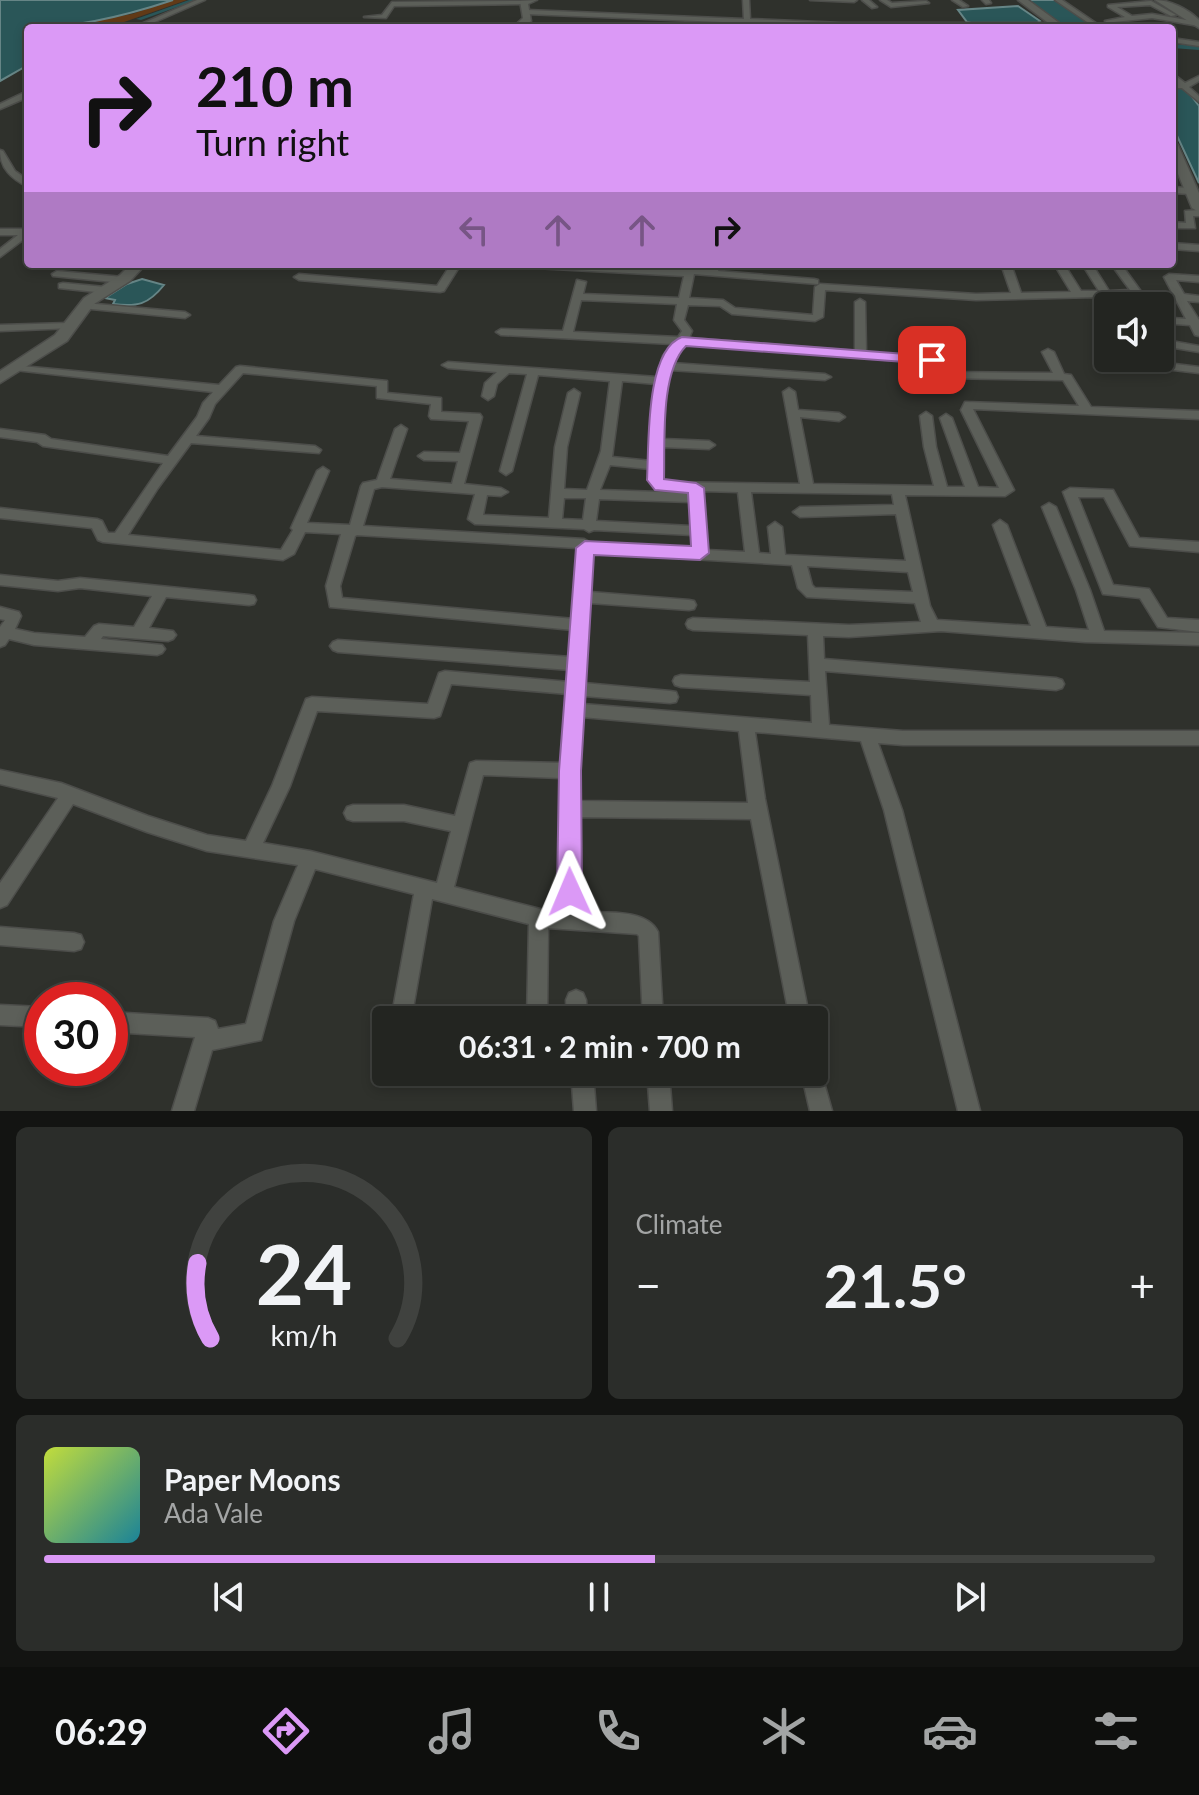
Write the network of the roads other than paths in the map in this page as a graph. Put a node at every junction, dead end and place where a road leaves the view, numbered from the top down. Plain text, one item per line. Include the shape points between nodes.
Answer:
1 (202, 0) edge
2 (746, 0) edge
3 (813, 0) edge
4 (846, 0) edge
5 (854, 0) edge
6 (865, 0) edge
7 (883, 0) edge
8 (955, 0) edge
9 (1022, 0) edge
10 (1058, 0) edge
11 (1159, 0) edge
12 (829, 1) edge
13 (392, 2) edge
14 (906, 2) edge
15 (527, 3) edge
16 (926, 3) edge
17 (970, 3) edge
18 (628, 7) dead end
19 (874, 7) dead end
20 (660, 10) dead end
21 (767, 13) dead end
22 (587, 14) junction
23 (367, 17) dead end
24 (1129, 17) junction
25 (1179, 21) junction
26 (747, 22) junction
27 (1197, 22) edge
28 (769, 23) junction
29 (145, 24) edge
30 (522, 24) edge
31 (582, 24) edge
32 (709, 24) edge
33 (740, 24) edge
34 (776, 24) edge
35 (1055, 24) edge
36 (1094, 24) edge
37 (1113, 24) edge
38 (1199, 37) edge
39 (1176, 41) edge
40 (1199, 44) edge
41 (1199, 78) edge
42 (1176, 79) edge
43 (1176, 86) edge
44 (1184, 86) junction
45 (24, 96) edge
46 (1199, 100) edge
47 (0, 107) edge
48 (0, 153) edge
49 (1176, 155) edge
50 (24, 181) edge
51 (1176, 190) edge
52 (1191, 191) junction
53 (1195, 211) edge
54 (1176, 225) edge
55 (1196, 226) edge
56 (0, 232) edge
57 (24, 232) edge
58 (24, 235) edge
59 (1176, 246) edge
60 (1199, 248) edge
61 (0, 254) edge
62 (135, 268) edge
63 (453, 268) edge
64 (593, 268) edge
65 (715, 268) edge
66 (1007, 268) edge
67 (1062, 268) edge
68 (1090, 268) edge
69 (1119, 268) edge
70 (703, 272) junction
71 (689, 273) junction
72 (57, 274) dead end
73 (299, 277) dead end
74 (1199, 279) edge
75 (123, 280) junction
76 (581, 282) dead end
77 (814, 282) dead end
78 (63, 286) dead end
79 (105, 290) junction
80 (1105, 292) edge
81 (1136, 292) edge
82 (1078, 294) junction
83 (1094, 294) edge
84 (1017, 296) junction
85 (577, 297) junction
86 (1178, 297) junction
87 (1199, 299) edge
88 (684, 302) junction
89 (860, 302) dead end
90 (85, 306) junction
91 (185, 315) dead end
92 (1174, 321) edge
93 (1196, 322) edge
94 (69, 326) junction
95 (0, 328) edge
96 (501, 332) dead end
97 (1199, 333) edge
98 (567, 335) junction
99 (682, 341) junction
100 (1174, 342) edge
101 (1199, 349) edge
102 (1048, 352) dead end
103 (1174, 355) edge
104 (861, 356) junction
105 (448, 365) dead end
106 (667, 366) junction
107 (15, 367) junction
108 (1174, 367) edge
109 (1183, 368) junction
110 (506, 370) junction
111 (1199, 370) edge
112 (533, 372) junction
113 (825, 377) dead end
114 (1060, 377) junction
115 (0, 378) edge
116 (616, 378) junction
117 (663, 381) junction
118 (222, 389) junction
119 (789, 392) dead end
120 (574, 393) dead end
121 (1088, 411) junction
122 (792, 413) junction
123 (1199, 415) edge
124 (926, 416) dead end
125 (839, 417) dead end
126 (477, 418) junction
127 (946, 418) dead end
128 (401, 429) dead end
129 (0, 433) edge
130 (188, 439) junction
131 (658, 443) junction
132 (709, 445) dead end
133 (315, 450) dead end
134 (424, 456) dead end
135 (466, 457) junction
136 (171, 460) junction
137 (606, 460) junction
138 (657, 466) junction
139 (323, 471) dead end
140 (506, 471) dead end
141 (382, 483) junction
142 (457, 488) junction
143 (744, 489) junction
144 (807, 489) junction
145 (897, 489) junction
146 (482, 490) junction
147 (941, 490) junction
148 (973, 491) junction
149 (501, 492) dead end
150 (559, 493) junction
151 (697, 493) junction
152 (593, 495) junction
153 (1049, 507) dead end
154 (901, 509) junction
155 (800, 512) dead end
156 (0, 513) edge
157 (555, 525) junction
158 (1000, 525) dead end
159 (589, 527) junction
160 (775, 527) dead end
161 (298, 528) junction
162 (352, 531) junction
163 (699, 531) junction
164 (119, 538) junction
165 (1199, 547) edge
166 (585, 548) junction
167 (700, 553) junction
168 (753, 557) junction
169 (778, 559) junction
170 (798, 560) junction
171 (915, 567) junction
172 (0, 580) edge
173 (162, 592) junction
174 (583, 597) junction
175 (922, 598) junction
176 (249, 600) dead end
177 (689, 605) dead end
178 (0, 613) edge
179 (693, 624) dead end
180 (579, 625) junction
181 (1199, 626) edge
182 (937, 627) junction
183 (815, 629) junction
184 (138, 633) junction
185 (1041, 633) junction
186 (168, 635) dead end
187 (3, 636) edge
188 (1098, 636) junction
189 (1199, 639) edge
190 (89, 644) junction
191 (338, 646) dead end
192 (157, 649) dead end
193 (577, 664) junction
194 (817, 664) junction
195 (681, 681) dead end
196 (1056, 684) dead end
197 (820, 689) junction
198 (576, 690) junction
199 (670, 697) dead end
200 (576, 710) junction
201 (746, 724) junction
202 (821, 731) junction
203 (867, 736) junction
204 (1199, 738) edge
205 (570, 771) junction
206 (0, 777) edge
207 (70, 794) junction
208 (571, 809) junction
209 (759, 811) junction
210 (353, 813) dead end
211 (462, 825) junction
212 (251, 850) junction
213 (310, 859) junction
214 (433, 892) junction
215 (0, 899) edge
216 (539, 918) junction
217 (571, 921) junction
218 (0, 936) edge
219 (74, 942) dead end
220 (404, 1006) edge
221 (537, 1006) edge
222 (652, 1006) edge
223 (797, 1006) edge
224 (0, 1015) edge
225 (24, 1016) edge
226 (128, 1023) edge
227 (206, 1041) junction
228 (583, 1086) edge
229 (659, 1086) edge
230 (815, 1086) edge
231 (183, 1111) edge
232 (585, 1111) edge
233 (661, 1111) edge
234 (821, 1111) edge
235 (969, 1111) edge

1 - 29 street
2 - 26 street
3 - 12 street
4 - 5 street
4 - 12 street
6 - 19 street
7 - 14 street via 891,5
8 - 17 street
9 - 35 street
10 - 36 street
11 - 27 street
13 - 15 street
13 - 23 street via 384,17
14 - 16 street
15 - 22 street
15 - 30 street via 528,19
18 - 20 street
21 - 28 street
22 - 31 street
22 - 32 street
24 - 25 street
24 - 25 street via 1110,6 1151,3
24 - 37 street via 1108,21
25 - 27 street
25 - 38 street
26 - 28 street
26 - 33 street
28 - 34 street
39 - 40 street
41 - 44 street
42 - 44 street
43 - 44 street
44 - 46 street
45 - 47 street
48 - 50 street
49 - 52 street
51 - 52 street
52 - 53 street
53 - 55 street
54 - 55 street
56 - 57 street
58 - 61 street
59 - 60 street
62 - 75 street
63 - 73 street via 440,289
64 - 71 street
65 - 70 street
66 - 84 street
67 - 82 street
68 - 80 street
69 - 81 street
70 - 71 street
70 - 77 street
71 - 88 street
72 - 75 street
74 - 86 street via 1169,277
75 - 79 street
76 - 85 street
78 - 79 street
79 - 90 street
82 - 83 street
82 - 84 street
84 - 88 street via 820,287 816,318
85 - 88 street
85 - 98 street
86 - 87 street
86 - 93 street
88 - 99 street via 679,320 687,331
89 - 104 street
90 - 91 street
90 - 94 street
92 - 93 street
93 - 97 street
94 - 95 street
94 - 107 street via 50,346
96 - 98 street
98 - 99 street
99 - 104 street
99 - 106 street
100 - 101 street
102 - 114 street
103 - 109 street
104 - 114 street via 933,360 942,375
105 - 110 street
106 - 113 street
106 - 117 street
107 - 115 street
107 - 118 street
108 - 109 street
109 - 111 street
110 - 112 street
110 - 126 street via 491,383
112 - 116 street
112 - 140 street
114 - 121 street via 1071,379
116 - 117 street
116 - 137 street
117 - 131 street
118 - 126 street via 242,369 381,383 381,396 437,401 435,416
118 - 130 street
119 - 122 street
120 - 150 street via 561,447
121 - 123 street
121 - 148 street via 969,405 1007,492
122 - 125 street
122 - 144 street
124 - 147 street
126 - 135 street
127 - 148 street
128 - 141 street
129 - 136 street
130 - 133 street
130 - 136 street
131 - 132 street
131 - 138 street
134 - 135 street
135 - 142 street
136 - 164 street
137 - 138 street
137 - 152 street
138 - 151 street via 658,485
139 - 161 street
141 - 142 street
141 - 162 street via 368,486
142 - 146 street
143 - 144 street
143 - 151 street
143 - 168 street
144 - 145 street
145 - 147 street
145 - 154 street
146 - 149 street
146 - 157 street via 474,518
147 - 148 street
150 - 152 street
150 - 157 street
151 - 152 street
151 - 163 street
152 - 159 street
153 - 188 street
154 - 155 street
154 - 171 street
156 - 164 street via 97,524 103,537
157 - 159 street
158 - 185 street
159 - 163 street
160 - 169 street
161 - 162 street
161 - 164 street via 283,555
162 - 166 street via 582,543
162 - 180 street via 333,586 335,603
163 - 167 street
165 - 181 street via 1135,543 1108,493 1070,492 1107,589 1146,594 1166,624
166 - 167 street
166 - 174 street
167 - 168 street
168 - 169 street
169 - 170 street
170 - 171 street
170 - 175 street via 805,588 812,593
171 - 175 street
172 - 173 street
173 - 176 street
173 - 184 street
174 - 177 street
174 - 180 street
175 - 182 street via 927,620
178 - 187 street via 14,616
179 - 183 street
180 - 193 street
182 - 183 street
182 - 185 street
183 - 194 street
184 - 186 street
184 - 190 street via 98,630
185 - 188 street
187 - 190 street
188 - 189 street
190 - 192 street
191 - 193 street
193 - 198 street
194 - 196 street
194 - 197 street
195 - 197 street
197 - 202 street
198 - 199 street
198 - 200 street
198 - 212 street via 445,677 434,711 311,704
200 - 201 street
200 - 205 street
201 - 202 street
201 - 209 street
202 - 203 street
203 - 204 street
203 - 235 street via 893,810
205 - 208 street
205 - 211 street via 477,767
206 - 207 street
207 - 212 street via 188,839
207 - 215 street
208 - 209 street
208 - 217 street
209 - 223 street
210 - 211 street via 404,813
211 - 214 street
212 - 213 street
213 - 214 street
213 - 227 street via 284,921 254,1033
214 - 216 street
214 - 220 street
216 - 217 street
216 - 221 street
217 - 222 street via 646,928
218 - 219 street
224 - 225 street
226 - 227 street via 205,1027
227 - 231 street
228 - 232 street
229 - 233 street
230 - 234 street

